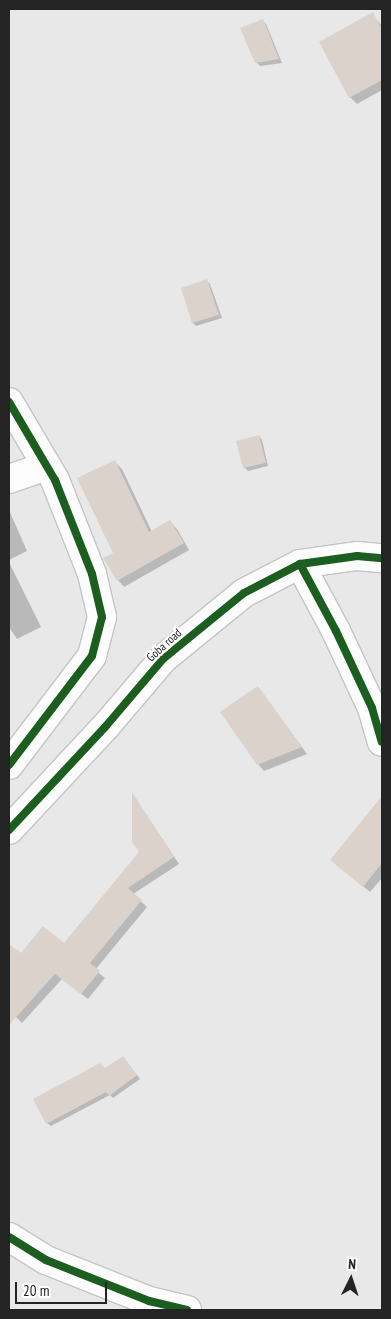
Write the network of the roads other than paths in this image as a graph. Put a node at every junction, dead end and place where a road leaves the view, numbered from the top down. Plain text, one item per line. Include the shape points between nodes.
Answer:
1 (9, 402) edge
2 (47, 466) junction
3 (9, 479) edge
4 (382, 558) edge
5 (300, 564) junction
6 (382, 742) edge
7 (9, 765) edge
8 (9, 830) edge
9 (9, 1237) edge
10 (187, 1310) edge

1 - 2 street
2 - 3 street
2 - 7 street via 92,574 102,617 92,656
4 - 5 street, Goba road via 357,556
5 - 6 street via 372,708
5 - 8 street, Goba road via 244,593 163,659
9 - 10 street via 46,1260 150,1301

